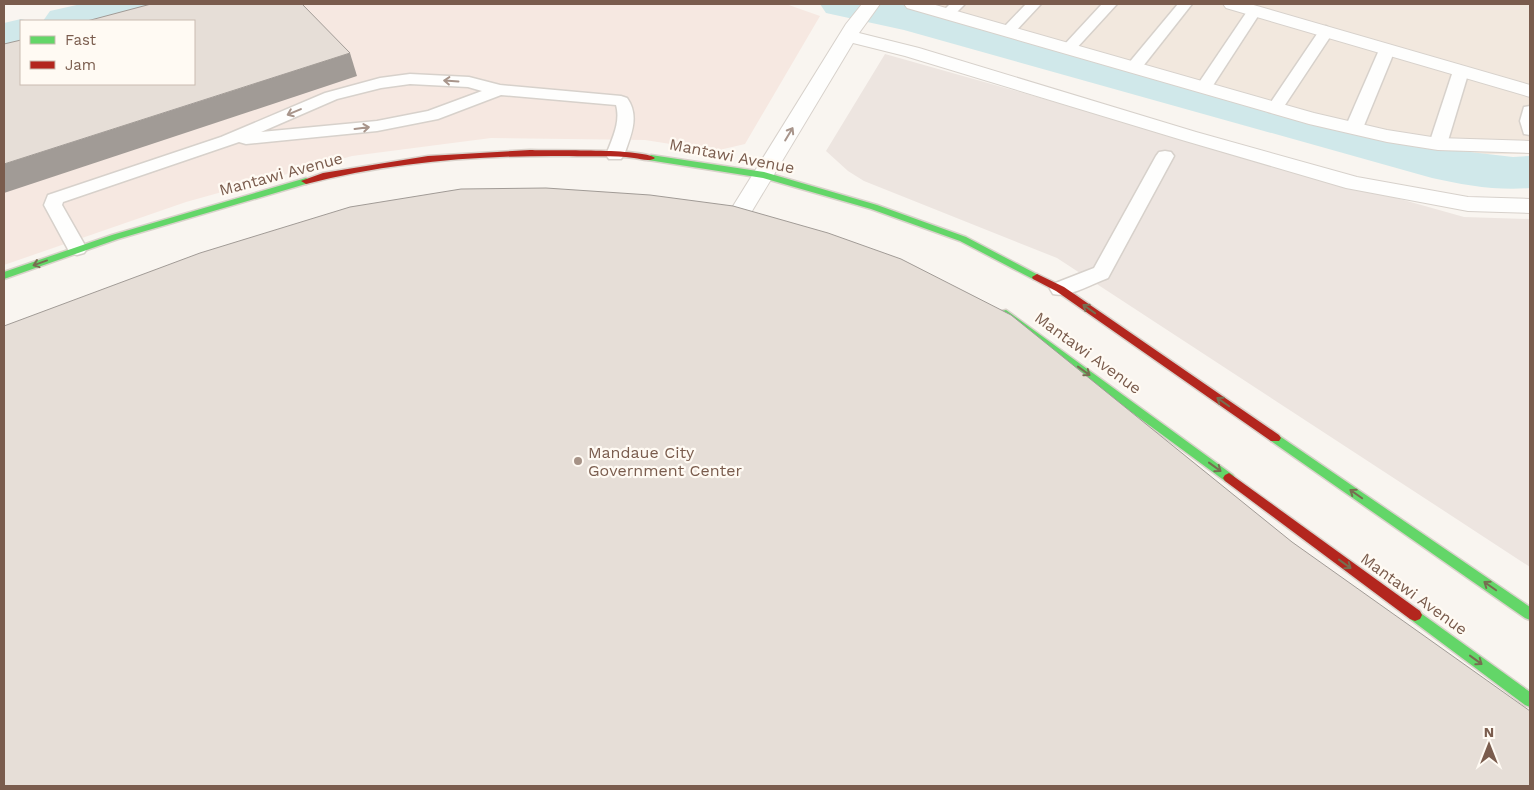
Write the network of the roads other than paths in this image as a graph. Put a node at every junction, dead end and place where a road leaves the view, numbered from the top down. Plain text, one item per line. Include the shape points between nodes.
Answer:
1 (871, 4) edge
2 (913, 4) edge
3 (1034, 4) edge
4 (1110, 4) edge
5 (1185, 4) edge
6 (1232, 4) edge
7 (953, 8) edge
8 (1255, 10) junction
9 (852, 30) junction
10 (1008, 30) junction
11 (1326, 31) junction
12 (1069, 48) junction
13 (1387, 50) junction
14 (1134, 67) junction
15 (1461, 71) junction
16 (1204, 87) junction
17 (499, 90) junction
18 (1530, 91) edge
19 (1274, 108) junction
20 (1530, 111) edge
21 (1354, 128) junction
22 (1530, 130) edge
23 (227, 140) junction
24 (1438, 144) junction
25 (1530, 147) edge
26 (616, 155) junction
27 (1165, 156) dead end
28 (764, 175) junction
29 (1530, 206) edge
30 (741, 212) edge
31 (77, 249) junction
32 (4, 276) edge
33 (1060, 289) junction
34 (1000, 318) edge
35 (1530, 614) edge
36 (1530, 700) edge

1 - 9 street
2 - 7 street
3 - 10 lane
4 - 12 lane
5 - 14 lane
6 - 8 street
7 - 10 street
8 - 11 street
8 - 16 lane
28 -> 9 street
9 - 29 street via 912,52 1354,183 1468,204
10 - 12 street
11 - 13 street
11 - 19 lane
12 - 14 street
13 - 15 street
13 - 21 lane
14 - 16 street
15 - 18 street
15 - 24 lane
16 - 19 street
23 -> 17 lane via 377,126 432,115
17 -> 23 lane via 469,82 410,79 380,83 331,96
17 - 26 lane via 621,101 626,109
19 - 21 street
20 - 22 lane
21 - 24 street
23 - 31 lane via 55,200 53,205
24 - 25 street
26 - 28 street, Mantawi Avenue
26 - 31 street, Mantawi Avenue via 496,154 428,159 323,176
27 - 33 lane via 1101,273
28 - 30 street
28 - 33 street, Mantawi Avenue via 874,206 963,239
31 -> 32 street, Mantawi Avenue
35 -> 33 street, Mantawi Avenue
34 -> 36 street, Mantawi Avenue

